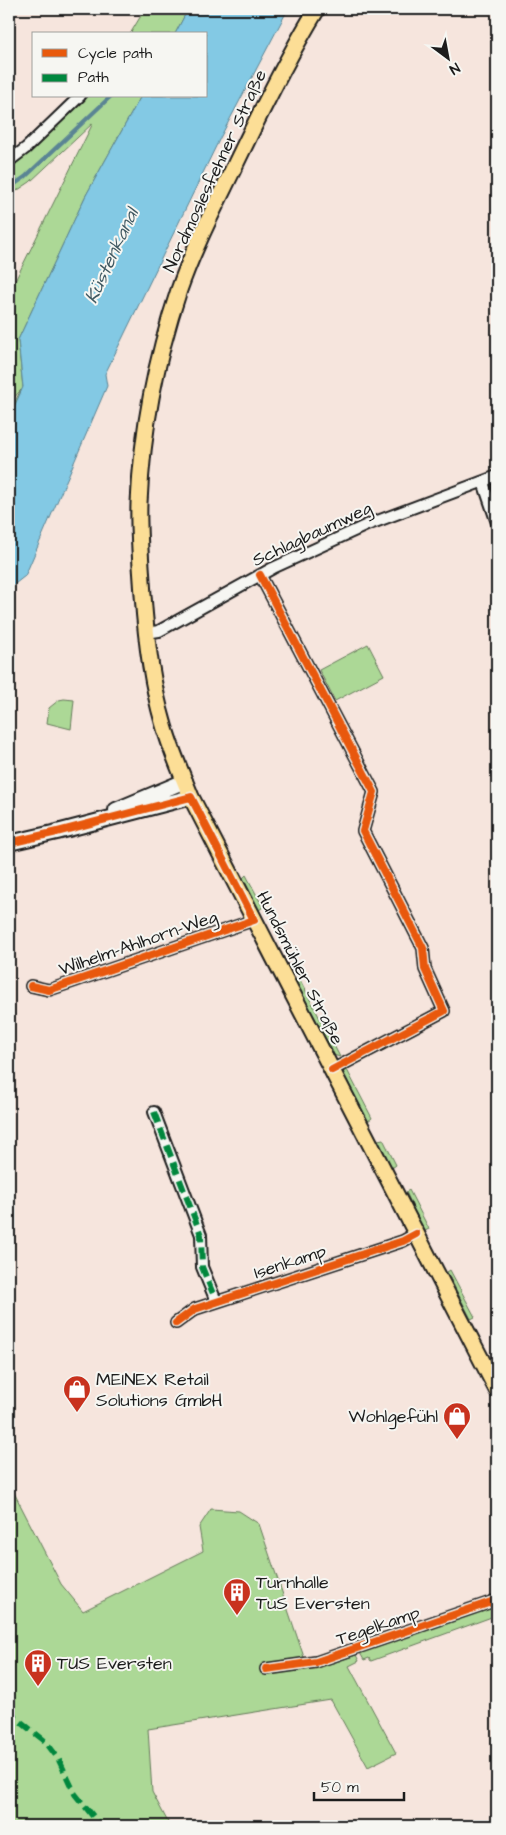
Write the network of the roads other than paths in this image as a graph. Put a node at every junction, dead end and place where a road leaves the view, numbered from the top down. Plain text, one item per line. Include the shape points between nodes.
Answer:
1 (317, 9) edge
2 (78, 98) edge
3 (9, 161) edge
4 (497, 476) edge
5 (483, 482) junction
6 (497, 523) edge
7 (260, 575) junction
8 (146, 633) junction
9 (185, 781) junction
10 (191, 797) junction
11 (81, 826) junction
12 (9, 843) edge
13 (254, 920) junction
14 (31, 986) dead end
15 (332, 1070) junction
16 (154, 1112) dead end
17 (416, 1234) junction
18 (216, 1302) junction
19 (176, 1323) dead end
20 (497, 1390) edge
21 (497, 1600) edge
22 (266, 1668) dead end

1 - 8 main road, Nordmoslesfehner Straße via 250,135 195,249 167,327 147,416 141,468 140,558
2 - 3 street
4 - 5 street, Schlagbaumweg
5 - 6 street
5 - 7 street, Schlagbaumweg via 367,525
7 - 8 street, Schlagbaumweg via 159,631
7 - 15 street via 374,792 363,831 423,948 425,969 444,1011
8 - 9 main road, Nordmoslesfehner Straße via 154,688
9 - 10 main road, Nordmoslesfehner Straße
9 - 11 street
10 - 11 street
10 - 13 main road, Hundsmühler Straße
11 - 12 street
13 - 14 street, Wilhelm-Ahlhorn-Weg via 49,990
13 - 15 main road, Hundsmühler Straße
15 - 17 main road, Hundsmühler Straße
16 - 18 street via 201,1235 202,1267
17 - 18 street, Isenkamp
17 - 20 main road, Hundsmühler Straße
18 - 19 street, Isenkamp via 195,1309
21 - 22 street, Tegelkamp via 316,1662

